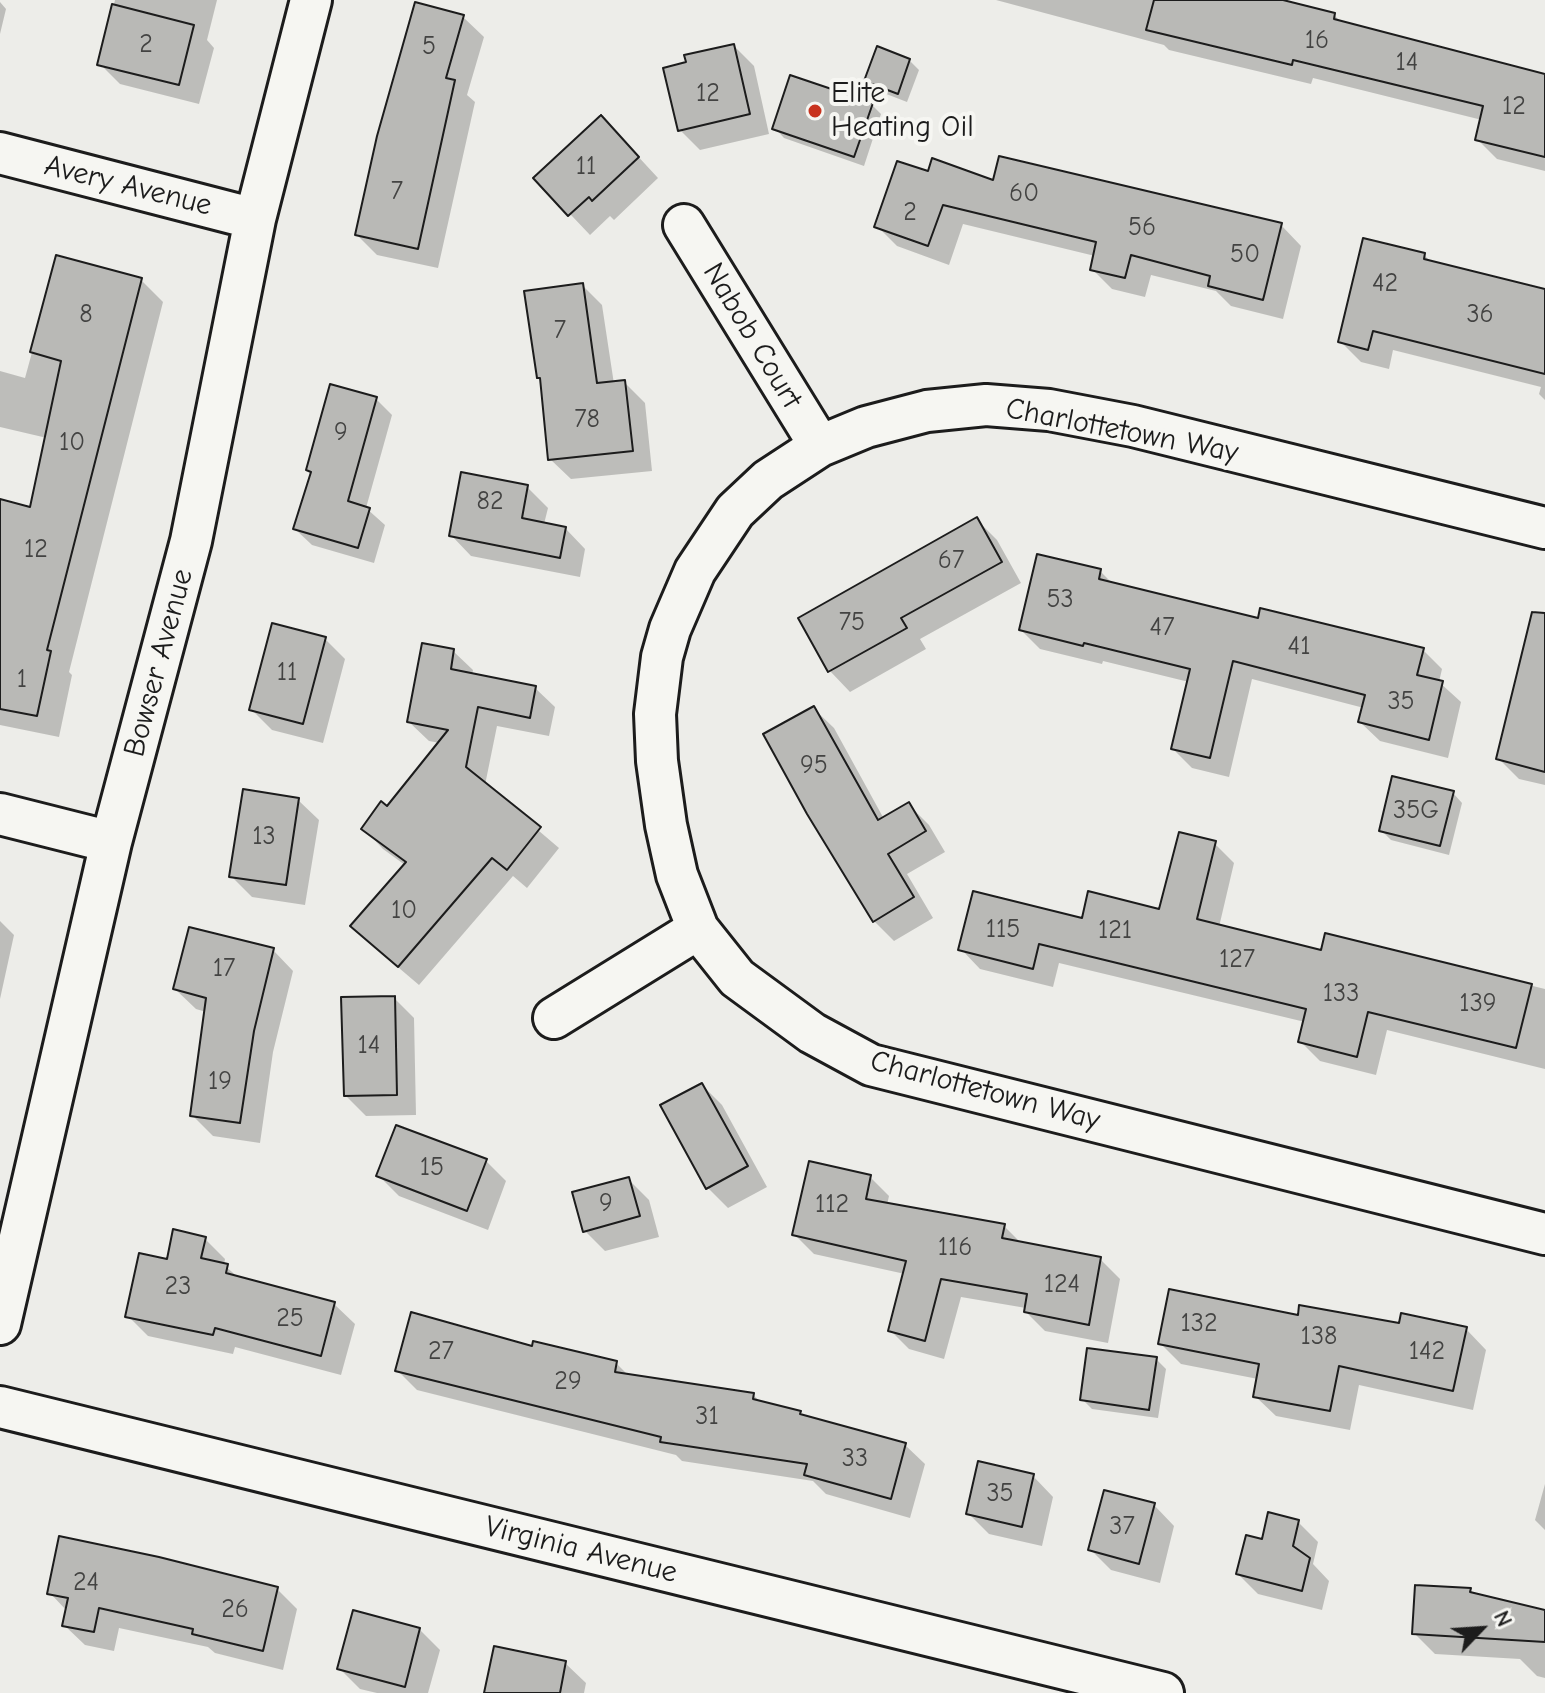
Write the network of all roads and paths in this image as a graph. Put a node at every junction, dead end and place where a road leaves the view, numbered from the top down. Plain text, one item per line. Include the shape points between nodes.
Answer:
1 (311, 0) edge
2 (0, 153) edge
3 (255, 219) junction
4 (684, 225) dead end
5 (820, 446) junction
6 (1545, 528) edge
7 (0, 814) edge
8 (111, 842) junction
9 (698, 929) junction
10 (554, 1018) dead end
11 (1545, 1234) edge
12 (0, 1324) edge
13 (0, 1407) edge
14 (1163, 1693) edge

1 - 3 street, Bowser Avenue
2 - 3 street, Avery Avenue
3 - 8 street, Bowser Avenue via 191,541
4 - 5 street, Nabob Court
5 - 6 street, Charlottetown Way via 927,411 986,405 1049,410
5 - 9 street, Charlottetown Way via 768,480 735,511 695,571 662,657 655,714 657,761 677,875
7 - 8 street
8 - 12 street, Bowser Avenue
9 - 10 street
9 - 11 street, Charlottetown Way via 745,985 812,1033 871,1065
13 - 14 street, Virginia Avenue

